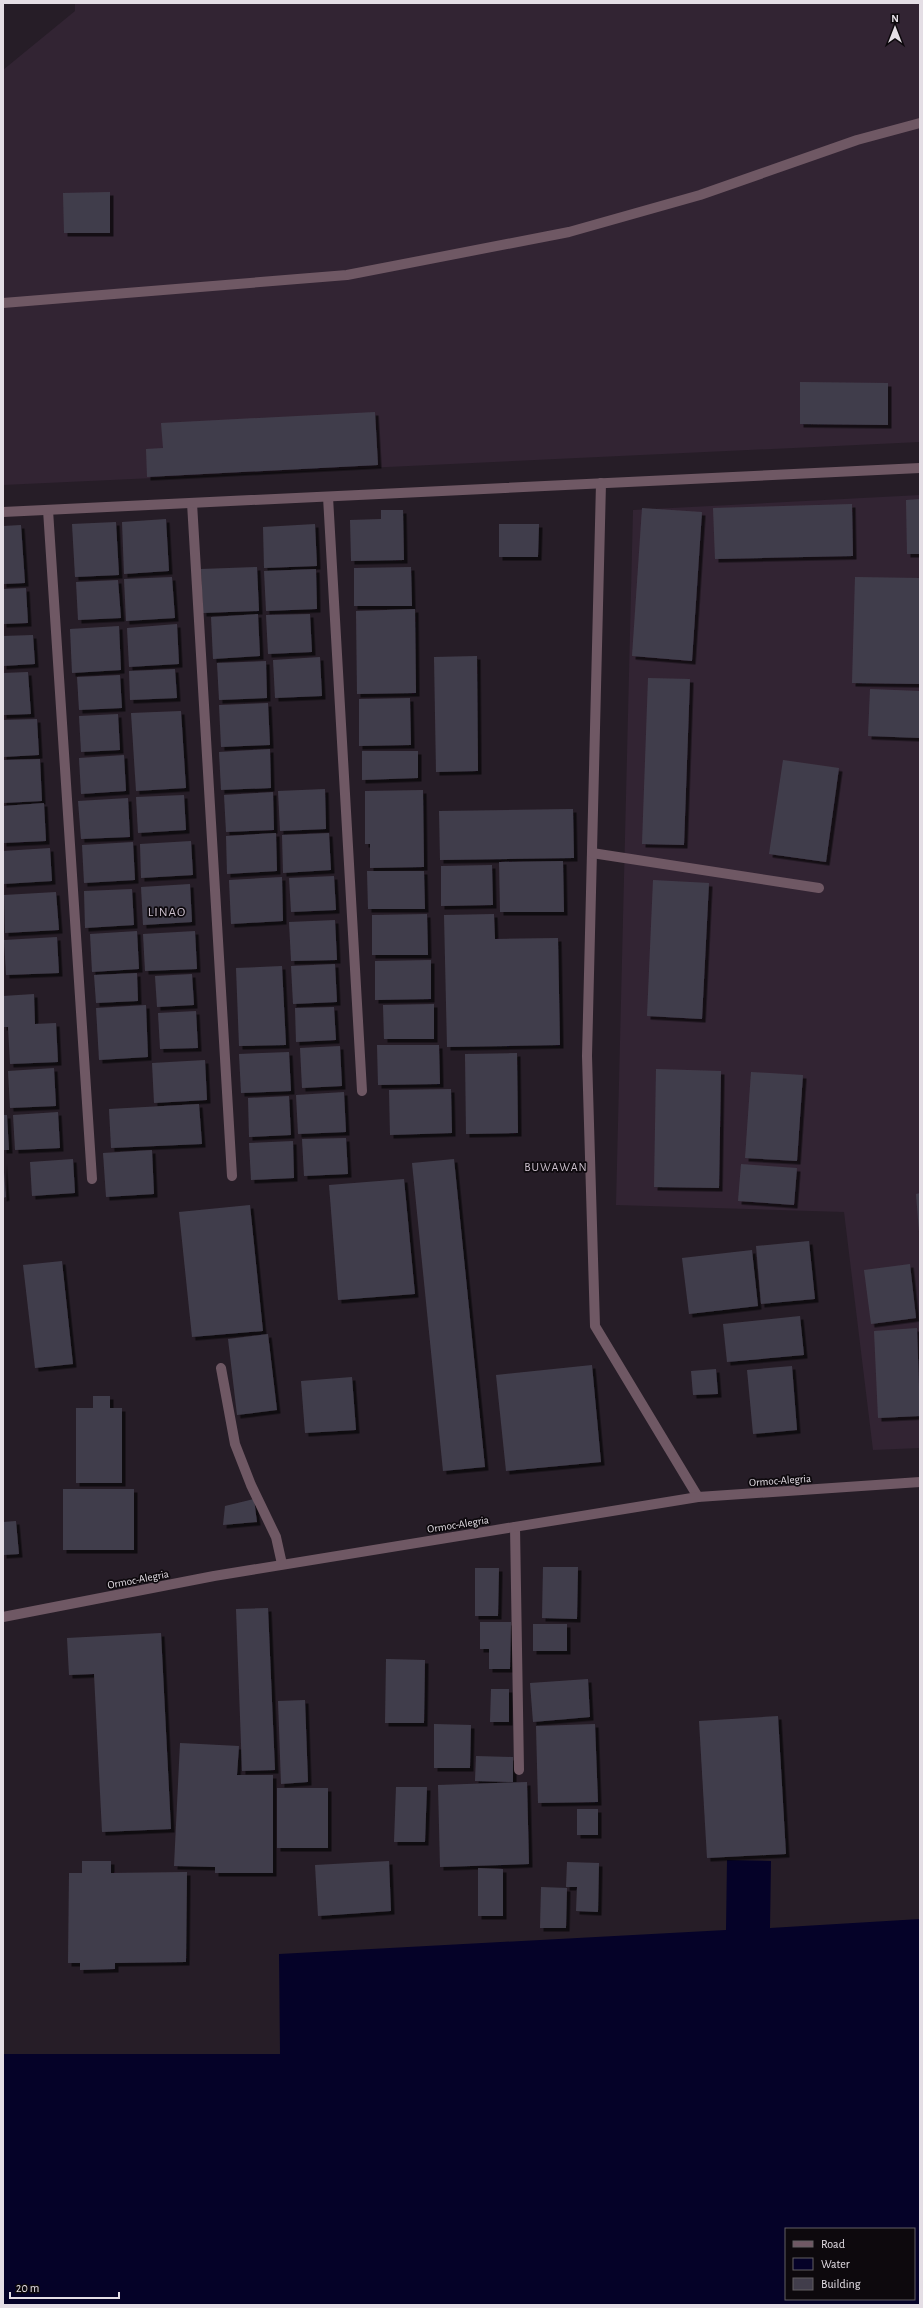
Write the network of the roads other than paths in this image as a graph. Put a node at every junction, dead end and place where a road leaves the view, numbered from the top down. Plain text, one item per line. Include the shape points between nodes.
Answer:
1 (920, 123) edge
2 (3, 303) edge
3 (920, 468) edge
4 (601, 483) junction
5 (328, 496) junction
6 (192, 503) junction
7 (48, 510) junction
8 (3, 512) edge
9 (592, 853) junction
10 (819, 888) dead end
11 (362, 1090) dead end
12 (232, 1176) dead end
13 (92, 1179) dead end
14 (221, 1368) dead end
15 (920, 1482) edge
16 (698, 1497) junction
17 (515, 1527) junction
18 (282, 1564) junction
19 (3, 1617) edge
20 (519, 1770) dead end

1 - 2 street via 857,140 700,195 569,232 347,275
3 - 4 street
4 - 5 street
4 - 9 street
5 - 6 street
5 - 11 street
6 - 7 street
6 - 12 street
7 - 8 street
7 - 13 street
9 - 10 street
9 - 16 street via 587,1056 595,1326
14 - 18 street via 234,1444 276,1537
15 - 16 street, Ormoc-Alegria
16 - 17 street, Ormoc-Alegria
17 - 18 street, Ormoc-Alegria
17 - 20 street
18 - 19 street, Ormoc-Alegria

